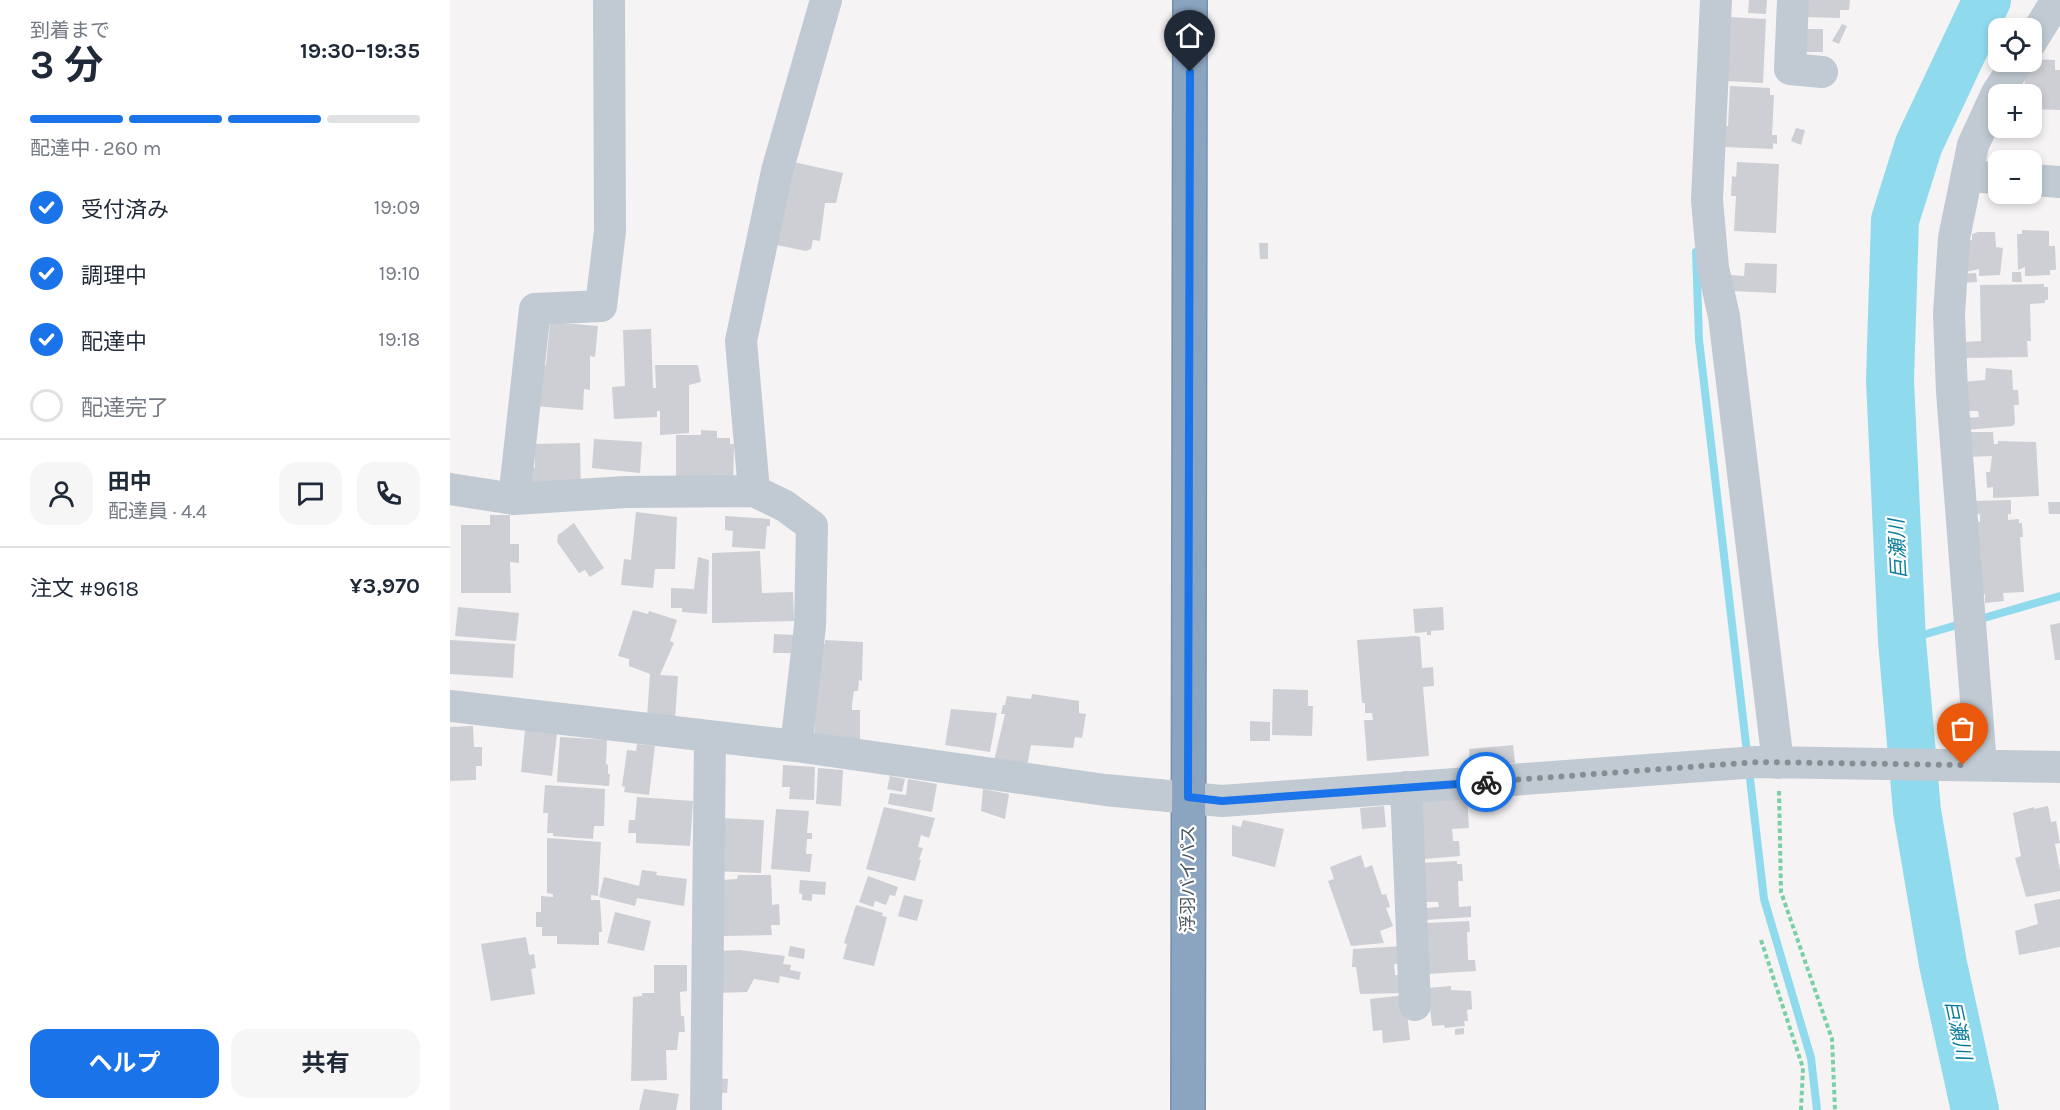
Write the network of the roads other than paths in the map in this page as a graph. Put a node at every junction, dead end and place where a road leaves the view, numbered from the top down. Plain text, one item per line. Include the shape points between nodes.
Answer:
1 (609, 0) edge
2 (826, 0) edge
3 (1190, 0) edge
4 (1716, 0) edge
5 (1793, 0) edge
6 (2057, 0) edge
7 (2042, 33) edge
8 (1822, 72) dead end
9 (2014, 72) edge
10 (1967, 177) junction
11 (1988, 178) edge
12 (2042, 181) edge
13 (2060, 182) edge
14 (450, 489) edge
15 (754, 491) junction
16 (514, 499) junction
17 (450, 706) edge
18 (710, 738) junction
19 (796, 746) junction
20 (1757, 763) junction
21 (1972, 765) junction
22 (2060, 767) edge
23 (1406, 787) junction
24 (1188, 797) junction
25 (1415, 1005) dead end
26 (706, 1110) edge
27 (1188, 1110) edge

1 - 16 street via 610,231 601,306 535,309
2 - 15 street via 777,171 741,341
3 - 24 highway, 浮羽バイパス
4 - 20 street via 1707,200 1713,268 1725,328
5 - 8 street via 1790,69
6 - 7 street
9 - 10 street via 1997,93 1973,145
10 - 11 street
10 - 21 street via 1954,238 1949,314 1970,626
12 - 13 street
14 - 16 street
15 - 16 street via 626,492
15 - 19 street via 785,506 812,526 810,626
17 - 18 street
18 - 19 street
18 - 26 street
19 - 24 street via 1105,790
20 - 21 street
20 - 23 street
21 - 22 street
23 - 24 street via 1222,801
23 - 25 street
24 - 27 highway, 浮羽バイパス

